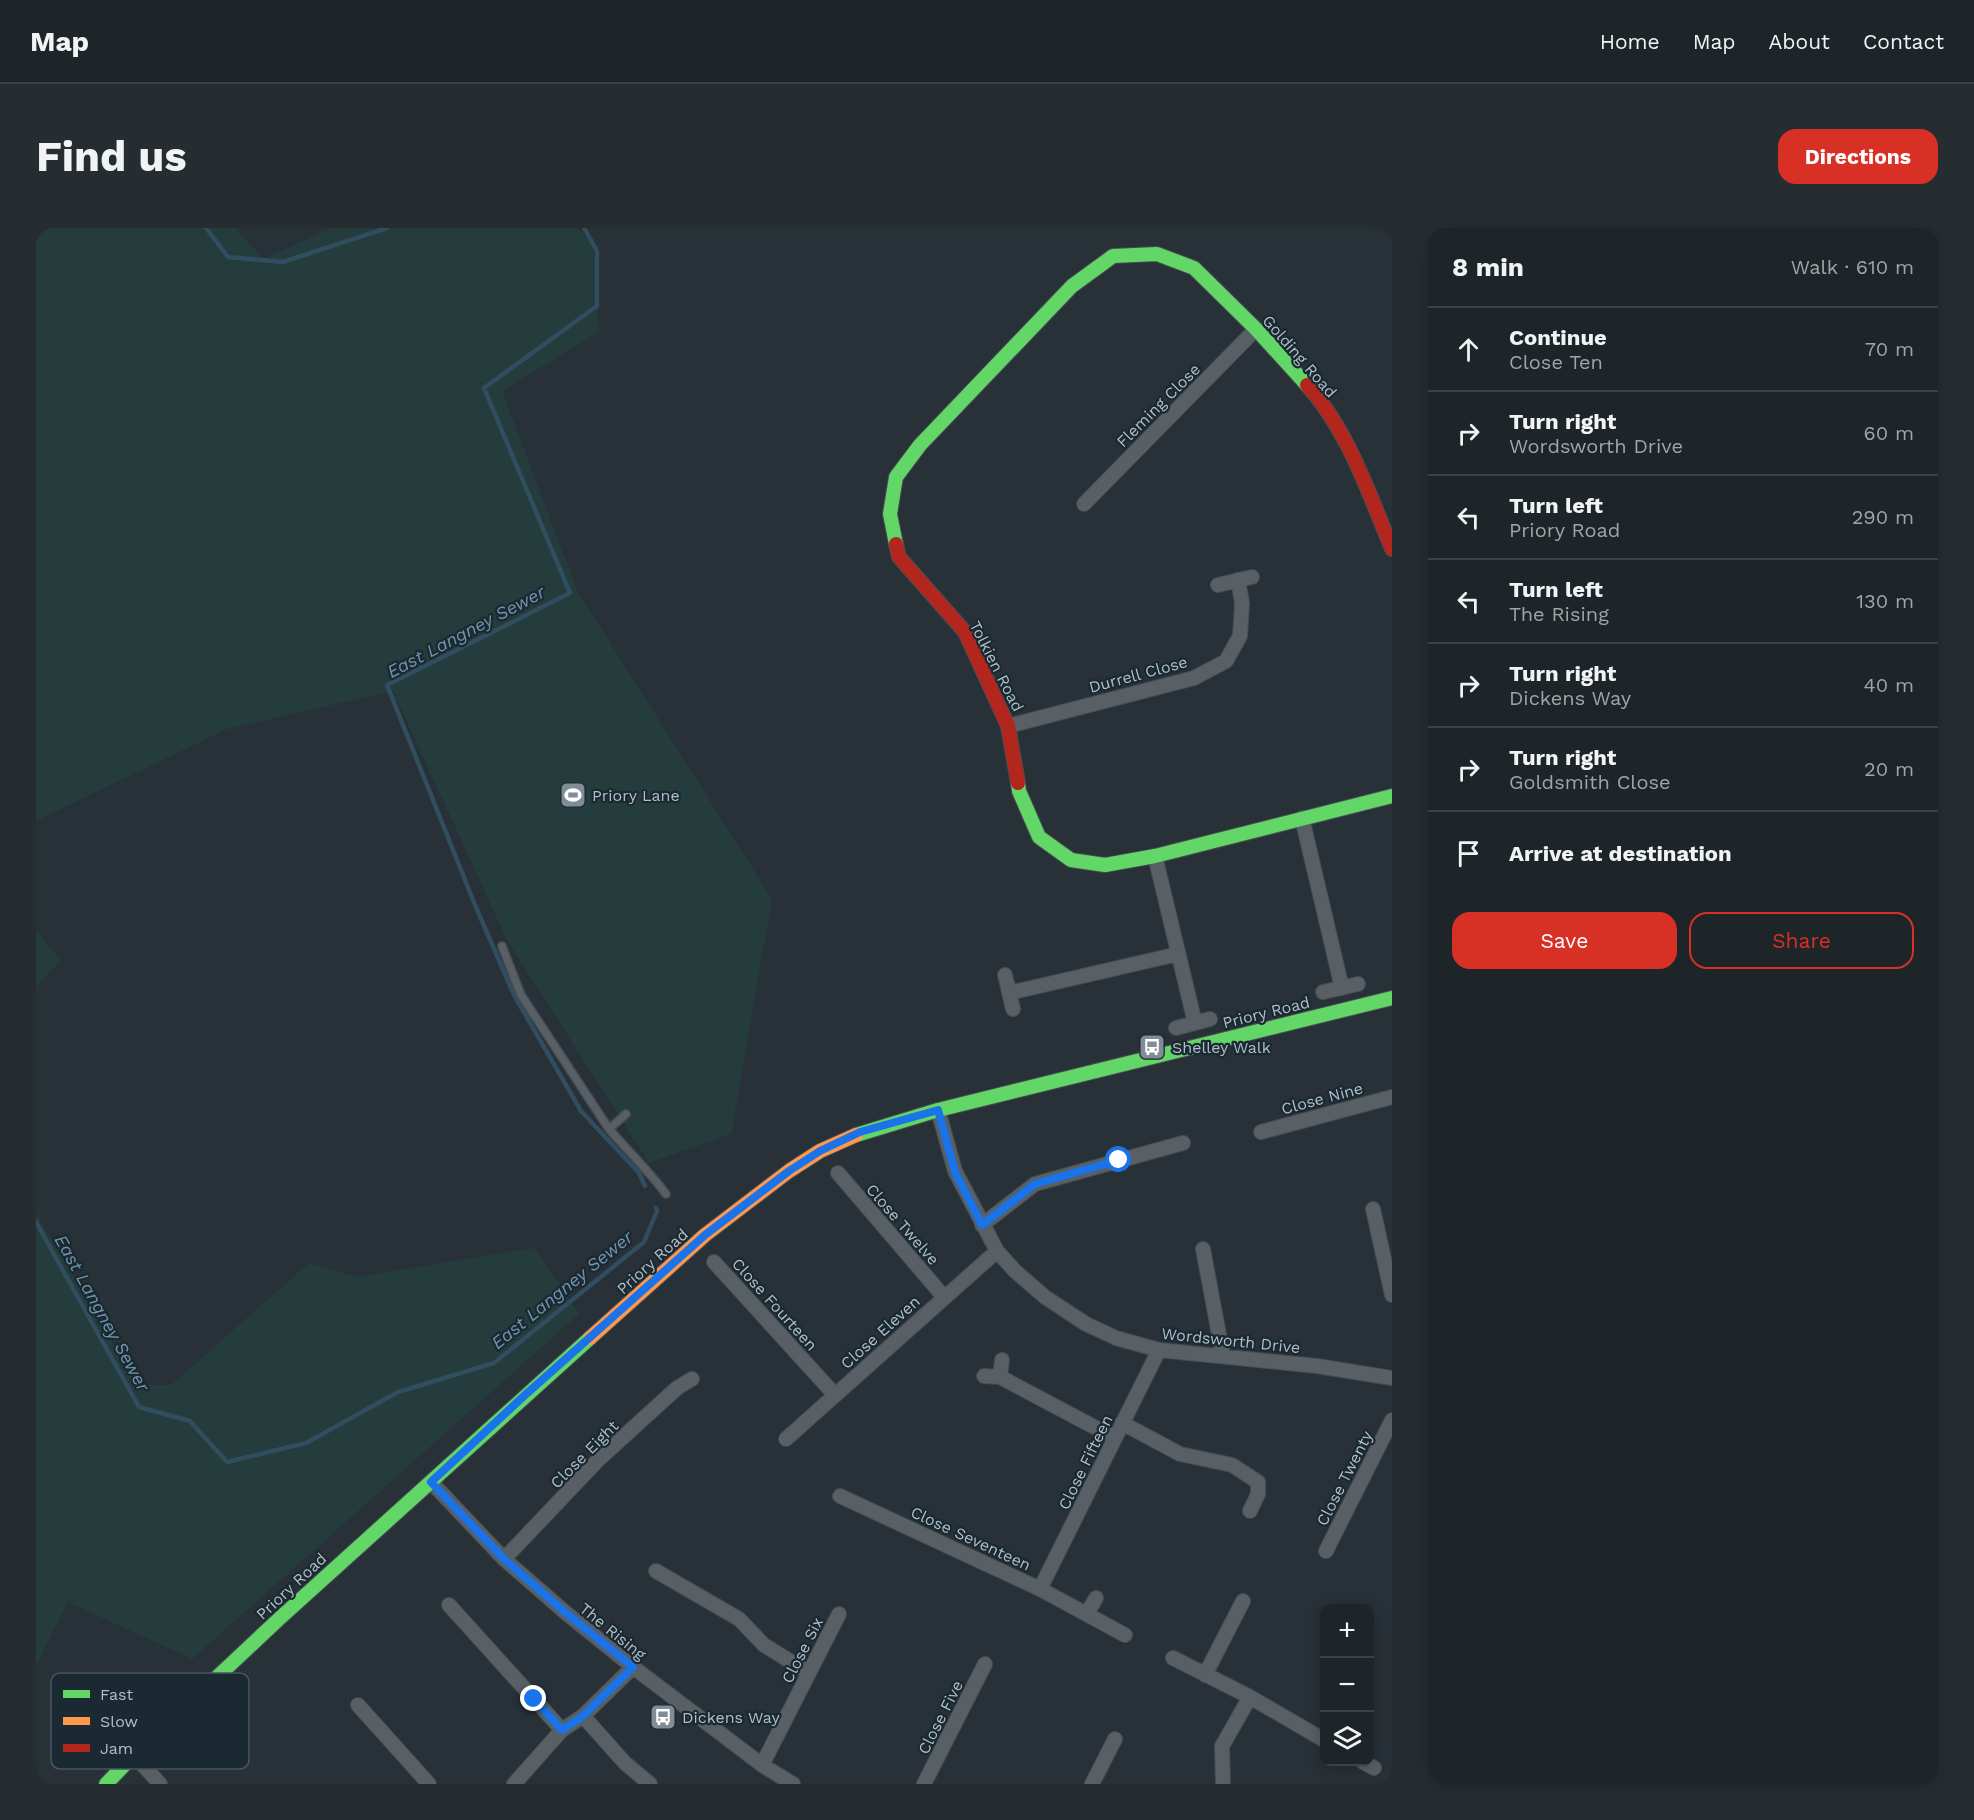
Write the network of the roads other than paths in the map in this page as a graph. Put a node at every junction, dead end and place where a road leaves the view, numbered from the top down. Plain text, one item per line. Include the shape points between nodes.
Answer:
1 (1157, 254) joint
2 (1256, 329) junction
3 (1084, 504) dead end
4 (1392, 549) edge
5 (1252, 577) dead end
6 (1238, 580) junction
7 (1218, 585) dead end
8 (1008, 726) junction
9 (1392, 796) edge
10 (1302, 818) junction
11 (1155, 856) junction
12 (502, 946) dead end
13 (1178, 954) junction
14 (1005, 975) dead end
15 (1358, 984) dead end
16 (1342, 988) junction
17 (1323, 992) dead end
18 (1009, 993) junction
19 (1392, 998) edge
20 (1013, 1009) dead end
21 (1210, 1019) dead end
22 (1195, 1023) junction
23 (1176, 1028) dead end
24 (1392, 1097) edge
25 (938, 1110) junction
26 (626, 1114) dead end
27 (609, 1129) junction
28 (1261, 1132) dead end
29 (1183, 1143) dead end
30 (838, 1173) dead end
31 (666, 1194) dead end
32 (1373, 1209) dead end
33 (982, 1225) junction
34 (1203, 1249) dead end
35 (997, 1251) junction
36 (714, 1262) dead end
37 (1392, 1295) edge
38 (944, 1297) junction
39 (1159, 1350) junction
40 (1222, 1356) junction
41 (1002, 1359) dead end
42 (984, 1377) dead end
43 (1000, 1377) junction
44 (1392, 1378) edge
45 (692, 1379) dead end
46 (835, 1395) junction
47 (1392, 1420) edge
48 (1122, 1423) junction
49 (786, 1438) dead end
50 (1115, 1438) junction
51 (431, 1482) junction
52 (840, 1496) dead end
53 (1250, 1511) dead end
54 (1326, 1551) dead end
55 (504, 1559) junction
56 (656, 1571) dead end
57 (1040, 1589) junction
58 (1096, 1598) dead end
59 (1243, 1600) dead end
60 (449, 1605) dead end
61 (839, 1614) dead end
62 (1087, 1614) junction
63 (1125, 1635) dead end
64 (1173, 1658) dead end
65 (985, 1664) dead end
66 (633, 1667) junction
67 (221, 1673) edge
68 (809, 1673) junction
69 (1205, 1675) junction
70 (1250, 1697) junction
71 (358, 1705) dead end
72 (583, 1716) junction
73 (562, 1730) junction
74 (1320, 1738) edge
75 (1115, 1739) dead end
76 (762, 1765) junction
77 (120, 1769) edge
78 (147, 1769) edge
79 (106, 1784) edge
80 (160, 1784) edge
81 (429, 1784) edge
82 (514, 1784) edge
83 (650, 1784) edge
84 (793, 1784) edge
85 (924, 1784) edge
86 (1092, 1784) edge
87 (1223, 1784) edge

1 - 2 street, Golding Road via 1194,268
1 - 8 street, Tolkien Road via 1113,256 1072,286 920,445 896,477 890,514 899,557 964,632
2 - 3 street, Fleming Close
2 - 4 street, Golding Road via 1317,396 1354,457
5 - 6 street
6 - 7 street
6 - 8 street, Durrell Close via 1242,603 1240,636 1226,661 1194,678
8 - 11 street, Tolkien Road via 1019,791 1039,837 1071,860 1105,865
9 - 10 street, Tolkien Road
10 - 11 street, Tolkien Road
10 - 16 street
11 - 13 street
12 - 27 lane via 521,995
13 - 18 street
13 - 22 street
14 - 18 street
15 - 16 street
16 - 17 street
18 - 20 street
19 - 25 street, Priory Road
21 - 22 street
22 - 23 street
24 - 28 street, Close Nine
25 - 33 street, Wordsworth Drive via 955,1172
25 - 51 street, Priory Road via 860,1132 789,1171 705,1235
26 - 27 lane
27 - 31 lane
29 - 33 street via 1035,1184
30 - 38 street, Close Twelve
32 - 37 street
33 - 35 street, Wordsworth Drive
34 - 40 street
35 - 38 street, Close Eleven
35 - 39 street, Wordsworth Drive via 1045,1297 1086,1324 1116,1338
36 - 46 street, Close Fourteen
38 - 46 street, Close Eleven
39 - 40 street, Wordsworth Drive
39 - 48 street, Close Fifteen
40 - 44 street, Wordsworth Drive
41 - 43 street
42 - 43 street
43 - 50 street
45 - 55 street, Close Eight via 676,1388 599,1459
46 - 49 street, Close Eleven
47 - 54 street, Close Twenty
48 - 50 street, Close Fifteen
48 - 53 street via 1180,1454 1232,1465 1240,1462 1258,1482 1258,1494
50 - 57 street, Close Fifteen
51 - 55 street, The Rising
51 - 67 street, Priory Road
52 - 57 street, Close Seventeen
55 - 66 street, The Rising
56 - 68 street via 739,1619 764,1645
57 - 62 street, Close Seventeen
58 - 62 street
59 - 69 street
60 - 73 street
61 - 68 street, Close Six
62 - 63 street, Close Seventeen
64 - 69 street
65 - 85 street, Close Five
66 - 72 street
66 - 76 street, The Rising
68 - 76 street, Close Six
69 - 70 street
70 - 74 street
70 - 87 street via 1222,1746
71 - 81 street
72 - 73 street
72 - 83 street via 625,1763
73 - 82 street
75 - 86 street
76 - 84 street, The Rising
77 - 79 street, Priory Road
78 - 80 street

